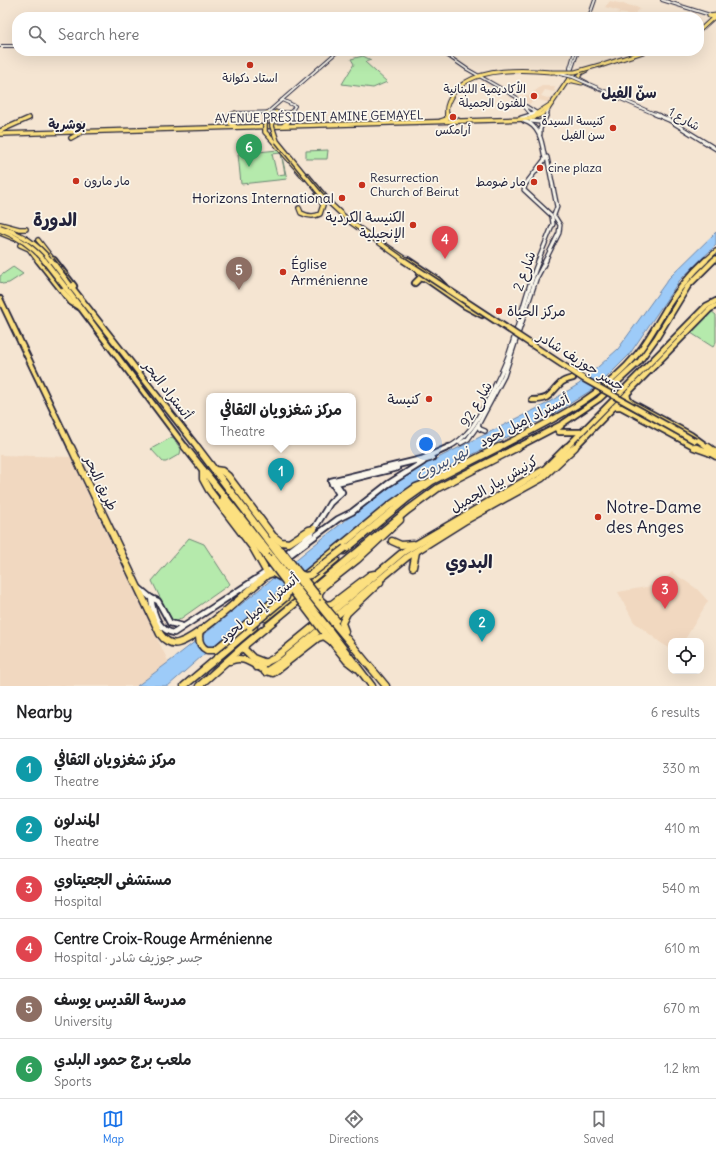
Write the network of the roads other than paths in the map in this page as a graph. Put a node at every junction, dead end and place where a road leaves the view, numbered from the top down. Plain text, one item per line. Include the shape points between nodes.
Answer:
1 (596, 0) edge
2 (664, 0) edge
3 (592, 12) edge
4 (701, 12) edge
5 (702, 12) edge
6 (705, 13) joint
7 (713, 16) edge
8 (704, 25) edge
9 (0, 46) edge
10 (12, 46) edge
11 (332, 56) edge
12 (450, 56) edge
13 (574, 56) edge
14 (576, 56) edge
15 (627, 56) edge
16 (630, 56) edge
17 (605, 63) junction
18 (570, 68) junction
19 (581, 71) junction
20 (551, 72) junction
21 (559, 73) dead end
22 (479, 75) junction
23 (575, 77) junction
24 (570, 81) junction
25 (566, 82) junction
26 (583, 82) junction
27 (590, 84) junction
28 (616, 96) junction
29 (282, 100) junction
30 (551, 104) junction
31 (640, 107) junction
32 (548, 109) junction
33 (646, 109) junction
34 (276, 112) junction
35 (292, 112) junction
36 (643, 112) dead end
37 (235, 113) joint
38 (267, 113) junction
39 (536, 113) junction
40 (447, 116) junction
41 (668, 117) junction
42 (28, 118) dead end
43 (534, 118) junction
44 (546, 118) junction
45 (464, 119) junction
46 (457, 120) junction
47 (503, 120) junction
48 (444, 121) junction
49 (483, 121) junction
50 (524, 121) junction
51 (284, 125) junction
52 (235, 126) junction
53 (542, 126) junction
54 (183, 127) junction
55 (87, 129) junction
56 (166, 129) junction
57 (73, 131) junction
58 (538, 131) junction
59 (0, 132) edge
60 (83, 132) junction
61 (276, 142) junction
62 (716, 148) edge
63 (546, 160) junction
64 (302, 172) junction
65 (317, 194) junction
66 (331, 203) dead end
67 (299, 209) dead end
68 (553, 216) junction
69 (0, 225) edge
70 (14, 228) junction
71 (26, 229) dead end
72 (0, 230) edge
73 (0, 234) edge
74 (5, 235) junction
75 (15, 239) dead end
76 (38, 240) dead end
77 (20, 245) dead end
78 (384, 245) dead end
79 (543, 251) junction
80 (716, 251) edge
81 (549, 252) junction
82 (716, 258) edge
83 (418, 274) dead end
84 (425, 280) junction
85 (415, 282) dead end
86 (67, 286) junction
87 (444, 286) junction
88 (0, 299) edge
89 (715, 302) edge
90 (82, 305) junction
91 (482, 315) junction
92 (517, 334) junction
93 (576, 378) junction
94 (627, 394) junction
95 (534, 400) dead end
96 (614, 407) junction
97 (562, 424) junction
98 (478, 425) junction
99 (485, 431) dead end
100 (582, 432) junction
101 (694, 442) junction
102 (505, 443) junction
103 (715, 453) edge
104 (436, 454) junction
105 (423, 460) junction
106 (493, 460) junction
107 (203, 470) junction
108 (215, 470) junction
109 (432, 481) junction
110 (224, 497) junction
111 (421, 500) junction
112 (314, 529) junction
113 (392, 541) dead end
114 (416, 544) junction
115 (352, 545) junction
116 (416, 552) junction
117 (280, 553) junction
118 (414, 567) dead end
119 (266, 571) junction
120 (297, 571) junction
121 (380, 576) junction
122 (284, 580) junction
123 (136, 586) junction
124 (291, 587) junction
125 (296, 593) junction
126 (151, 598) junction
127 (320, 601) junction
128 (335, 621) junction
129 (182, 626) junction
130 (325, 629) junction
131 (200, 630) junction
132 (345, 631) junction
133 (190, 638) junction
134 (198, 640) junction
135 (331, 641) junction
136 (245, 645) junction
137 (229, 648) junction
138 (362, 656) junction
139 (267, 663) junction
140 (256, 667) junction
141 (265, 672) junction
142 (362, 672) junction
143 (214, 673) junction
144 (184, 686) edge
145 (199, 686) edge
146 (372, 686) edge
147 (386, 686) edge

1 - 3 main road
2 - 4 main road
2 - 5 main road
6 - 7 highway
6 - 7 main road
7 - 8 highway
9 - 10 main road
11 - 29 main road
12 - 22 main road
13 - 18 main road
14 - 18 main road
15 - 17 highway
16 - 19 highway
17 - 19 highway
17 - 20 highway, bridge via 575,72
18 - 19 highway via 573,71
18 - 23 main road
19 - 23 highway
19 - 26 highway
20 - 22 highway via 513,70
20 - 28 main road, شارع 1, bridge via 574,78
21 - 25 highway via 567,77
22 - 39 main road via 516,95
22 - 39 main road via 516,97 529,112
22 - 40 highway via 458,88 450,98 446,108
23 - 24 highway
23 - 25 highway
23 - 26 main road, شارع 1
23 - 27 main road
24 - 25 highway
24 - 26 highway
25 - 30 highway, AVENUE PRÉSIDENT AMINE GEMAYEL
26 - 27 main road, شارع 1
26 - 31 main road, شارع 1
27 - 28 main road, شارع 1
28 - 41 main road, شارع 1
29 - 35 main road via 295,106
29 - 38 main road
30 - 32 highway, AVENUE PRÉSIDENT AMINE GEMAYEL
30 - 39 highway
31 - 33 main road, شارع 1
31 - 36 main road
32 - 43 highway, AVENUE PRÉSIDENT AMINE GEMAYEL via 544,114
32 - 44 main road
33 - 41 main road
33 - 62 main road, شارع 1 via 679,125
34 - 35 main road
34 - 38 main road
34 - 61 highway, bridge via 272,119
35 - 51 highway
37 - 38 main road
37 - 52 highway via 230,116 228,122
38 - 61 highway, bridge via 266,132
39 - 43 highway
39 - 45 main road via 522,118
40 - 46 main road
40 - 48 highway
41 - 62 main road, شارع 1
42 - 59 highway
43 - 47 highway, AVENUE PRÉSIDENT AMINE GEMAYEL
44 - 50 main road via 539,122
44 - 53 main road
45 - 46 main road
45 - 49 highway
46 - 48 highway
47 - 49 highway, AVENUE PRÉSIDENT AMINE GEMAYEL
47 - 50 highway
48 - 49 highway, AVENUE PRÉSIDENT AMINE GEMAYEL
48 - 51 highway, AVENUE PRÉSIDENT AMINE GEMAYEL
48 - 56 highway, AVENUE PRÉSIDENT AMINE GEMAYEL via 347,125 344,128 337,126
50 - 58 main road via 534,124
51 - 52 highway, AVENUE PRÉSIDENT AMINE GEMAYEL
52 - 54 highway, AVENUE PRÉSIDENT AMINE GEMAYEL
53 - 58 main road via 538,124
53 - 63 main road via 540,134
54 - 55 highway
54 - 56 highway
55 - 57 highway
55 - 57 highway via 81,126
56 - 60 highway, AVENUE PRÉSIDENT AMINE GEMAYEL
57 - 59 highway
57 - 60 highway, AVENUE PRÉSIDENT AMINE GEMAYEL
57 - 60 highway via 71,138
58 - 63 main road
61 - 64 highway, جسر جوزيف شادر, bridge
61 - 65 highway, جسر جوزيف شادر, bridge
63 - 68 main road via 557,207
63 - 68 main road via 525,185 524,190
64 - 66 highway, bridge
64 - 87 highway, جسر جوزيف شادر, bridge via 342,215 378,243
65 - 67 highway via 322,205 320,213 308,216 302,214
65 - 91 highway, جسر جوزيف شادر, bridge via 339,216 368,238
68 - 79 main road, شارع 2 via 553,224
68 - 81 main road via 561,229
69 - 70 highway
69 - 86 highway, أتستراد البحر, bridge via 23,234 36,243
70 - 71 highway
70 - 74 highway via 13,232
72 - 86 highway, أتستراد البحر, bridge via 20,237 30,244
73 - 74 highway
74 - 75 highway
76 - 90 highway via 81,295
77 - 90 highway via 30,248 71,302
78 - 87 highway, bridge
79 - 81 main road
79 - 92 main road, شارع 2 via 527,294
80 - 102 highway, أتستراد إميل لحود via 681,286 633,359 606,384 575,408
81 - 92 main road via 536,279
82 - 97 highway, أتستراد إميل لحود via 688,286 657,337 634,367 599,399
83 - 84 highway
84 - 85 highway via 420,278
84 - 91 highway
86 - 90 highway, أتستراد البحر
87 - 101 highway, جسر جوزيف شادر, bridge via 587,382
88 - 123 highway, طريق البحر
89 - 94 highway, كرنيش بيار الجميل
89 - 100 highway, كرنيش بيار الجميل via 706,306
90 - 107 highway, أتستراد البحر
90 - 108 highway, أتستراد البحر via 104,328
91 - 93 highway, جسر جوزيف شادر, bridge
92 - 98 main road, شارع 92 via 504,376
92 - 104 main road, شارع 92 via 501,374 475,423 462,440
93 - 95 highway via 562,382 542,401
93 - 101 highway, جسر جوزيف شادر, bridge
94 - 96 highway, كرنيش بيار الجميل
94 - 103 highway via 632,403 691,435
96 - 103 highway via 621,407 692,446
96 - 116 highway, كرنيش بيار الجميل via 542,478 466,520
97 - 100 highway via 557,429 558,432
97 - 106 highway, أتستراد إميل لحود
98 - 99 main road
98 - 104 main road, شارع 92 via 468,438
100 - 114 highway, كرنيش بيار الجميل via 540,473
101 - 103 highway
102 - 106 highway via 510,445 510,448
102 - 109 highway, أتستراد إميل لحود
104 - 105 main road, شارع 92
105 - 112 main road, شارع 92 via 333,482 341,493 330,503
105 - 119 main road
106 - 111 highway, أتستراد إميل لحود via 438,488
107 - 110 highway, أتستراد البحر
107 - 119 highway via 203,479 209,490 253,548
108 - 112 highway via 222,471 228,476 279,541 289,543 308,530
108 - 117 highway, أتستراد البحر
109 - 115 highway, أتستراد إميل لحود
109 - 124 highway via 416,487 389,506
110 - 122 highway, bridge via 223,501
110 - 130 highway, أتستراد البحر, bridge
111 - 127 highway via 357,560 324,586 319,594
111 - 136 highway, أتستراد إميل لحود
112 - 119 main road
113 - 114 highway via 401,545
114 - 121 highway, كرنيش بيار الجميل via 402,552
115 - 120 highway, bridge via 344,548 310,575 304,576
115 - 125 highway, أتستراد إميل لحود
116 - 118 highway
116 - 121 highway, كرنيش بيار الجميل
117 - 120 highway, bridge
117 - 128 highway, أتستراد البحر, bridge
119 - 129 main road
120 - 127 highway, bridge
121 - 127 highway via 370,575 332,604 326,605
121 - 132 highway via 375,589 344,616 342,624
121 - 139 highway
121 - 141 highway via 282,661
122 - 130 highway, bridge
122 - 131 highway, طريق البحر, bridge via 276,574 270,574
122 - 137 highway, bridge via 288,590 286,597
123 - 126 main road
123 - 133 highway, طريق البحر via 164,640 176,644
124 - 125 highway
124 - 134 highway via 215,650 204,649
125 - 137 highway, أتستراد إميل لحود
126 - 129 main road via 158,601 170,623
126 - 129 main road via 152,606 164,630 172,634
127 - 128 highway, bridge
128 - 132 highway
128 - 138 highway
130 - 135 highway
130 - 142 highway
131 - 133 highway, طريق البحر
131 - 134 highway
132 - 138 highway
133 - 134 highway
135 - 141 highway via 324,636 317,638 278,670 273,673
135 - 142 highway via 347,661
136 - 139 highway via 244,649 248,655
136 - 143 highway, أتستراد إميل لحود
137 - 144 highway, أتستراد إميل لحود
138 - 147 highway
139 - 140 highway
140 - 141 highway
140 - 143 highway via 238,657
142 - 146 highway
143 - 145 highway, أتستراد إميل لحود

